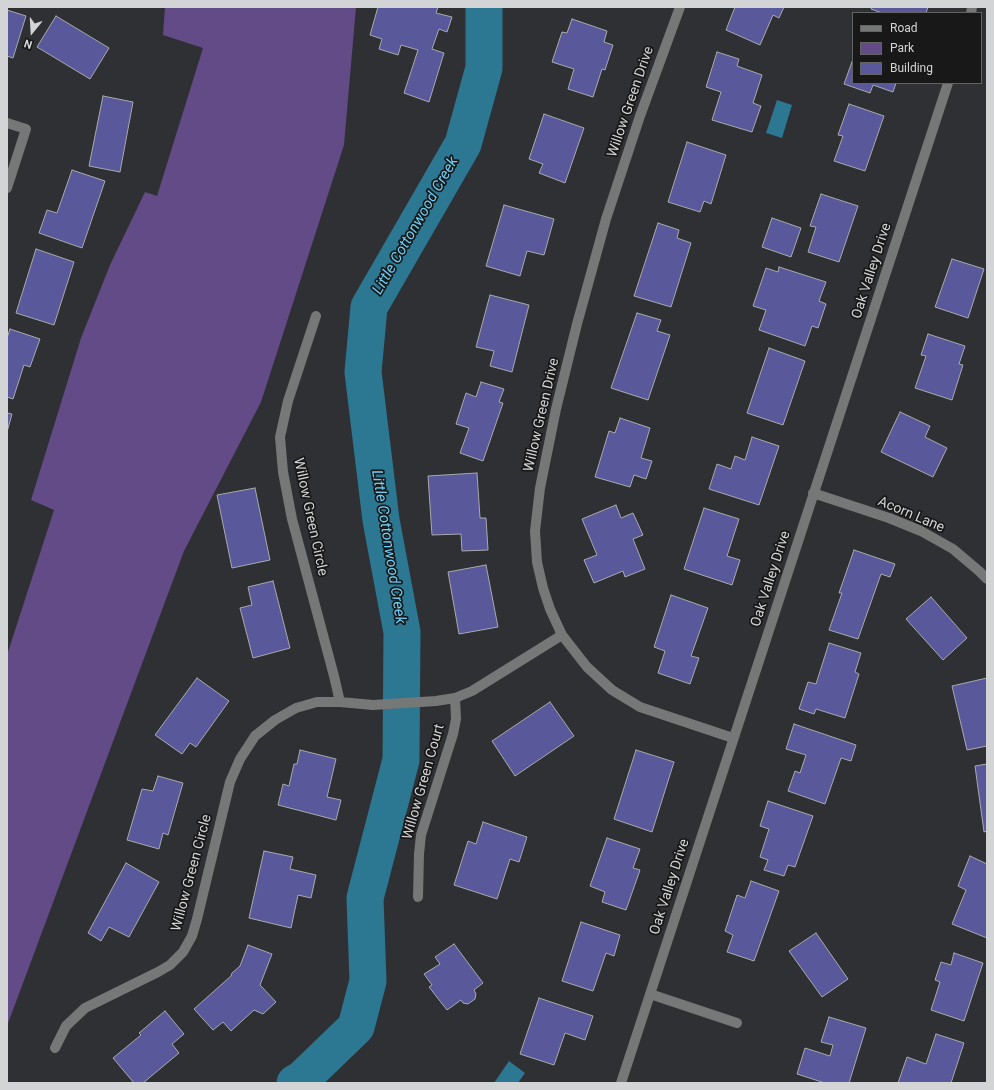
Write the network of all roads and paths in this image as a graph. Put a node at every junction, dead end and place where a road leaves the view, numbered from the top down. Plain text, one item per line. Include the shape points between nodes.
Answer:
1 (680, 7) edge
2 (948, 84) edge
3 (7, 122) edge
4 (7, 188) edge
5 (316, 316) dead end
6 (814, 493) junction
7 (987, 579) edge
8 (562, 635) junction
9 (455, 698) junction
10 (340, 702) junction
11 (733, 738) junction
12 (418, 897) dead end
13 (650, 994) junction
14 (737, 1023) dead end
15 (54, 1048) dead end
16 (621, 1083) edge

1 - 8 street, Willow Green Drive via 606,219 556,409 540,488 535,531 537,562 550,609
2 - 6 street, Oak Valley Drive
3 - 4 street via 26,129
5 - 10 street, Willow Green Circle via 288,401 280,437 283,472 292,519
6 - 7 street, Acorn Lane via 921,531 953,549
6 - 11 street, Oak Valley Drive
8 - 9 street, Willow Green Circle via 472,691
8 - 11 street, Willow Green Drive via 587,667 612,690 640,707
9 - 10 street, Willow Green Circle via 373,705
9 - 12 street, Willow Green Court via 456,719 453,734 421,835
10 - 15 street, Willow Green Circle via 317,702 296,708 255,736 230,782 197,919 192,936 183,952 170,965 158,972 85,1008 66,1026
11 - 13 street, Oak Valley Drive
13 - 14 street
13 - 16 street, Oak Valley Drive

